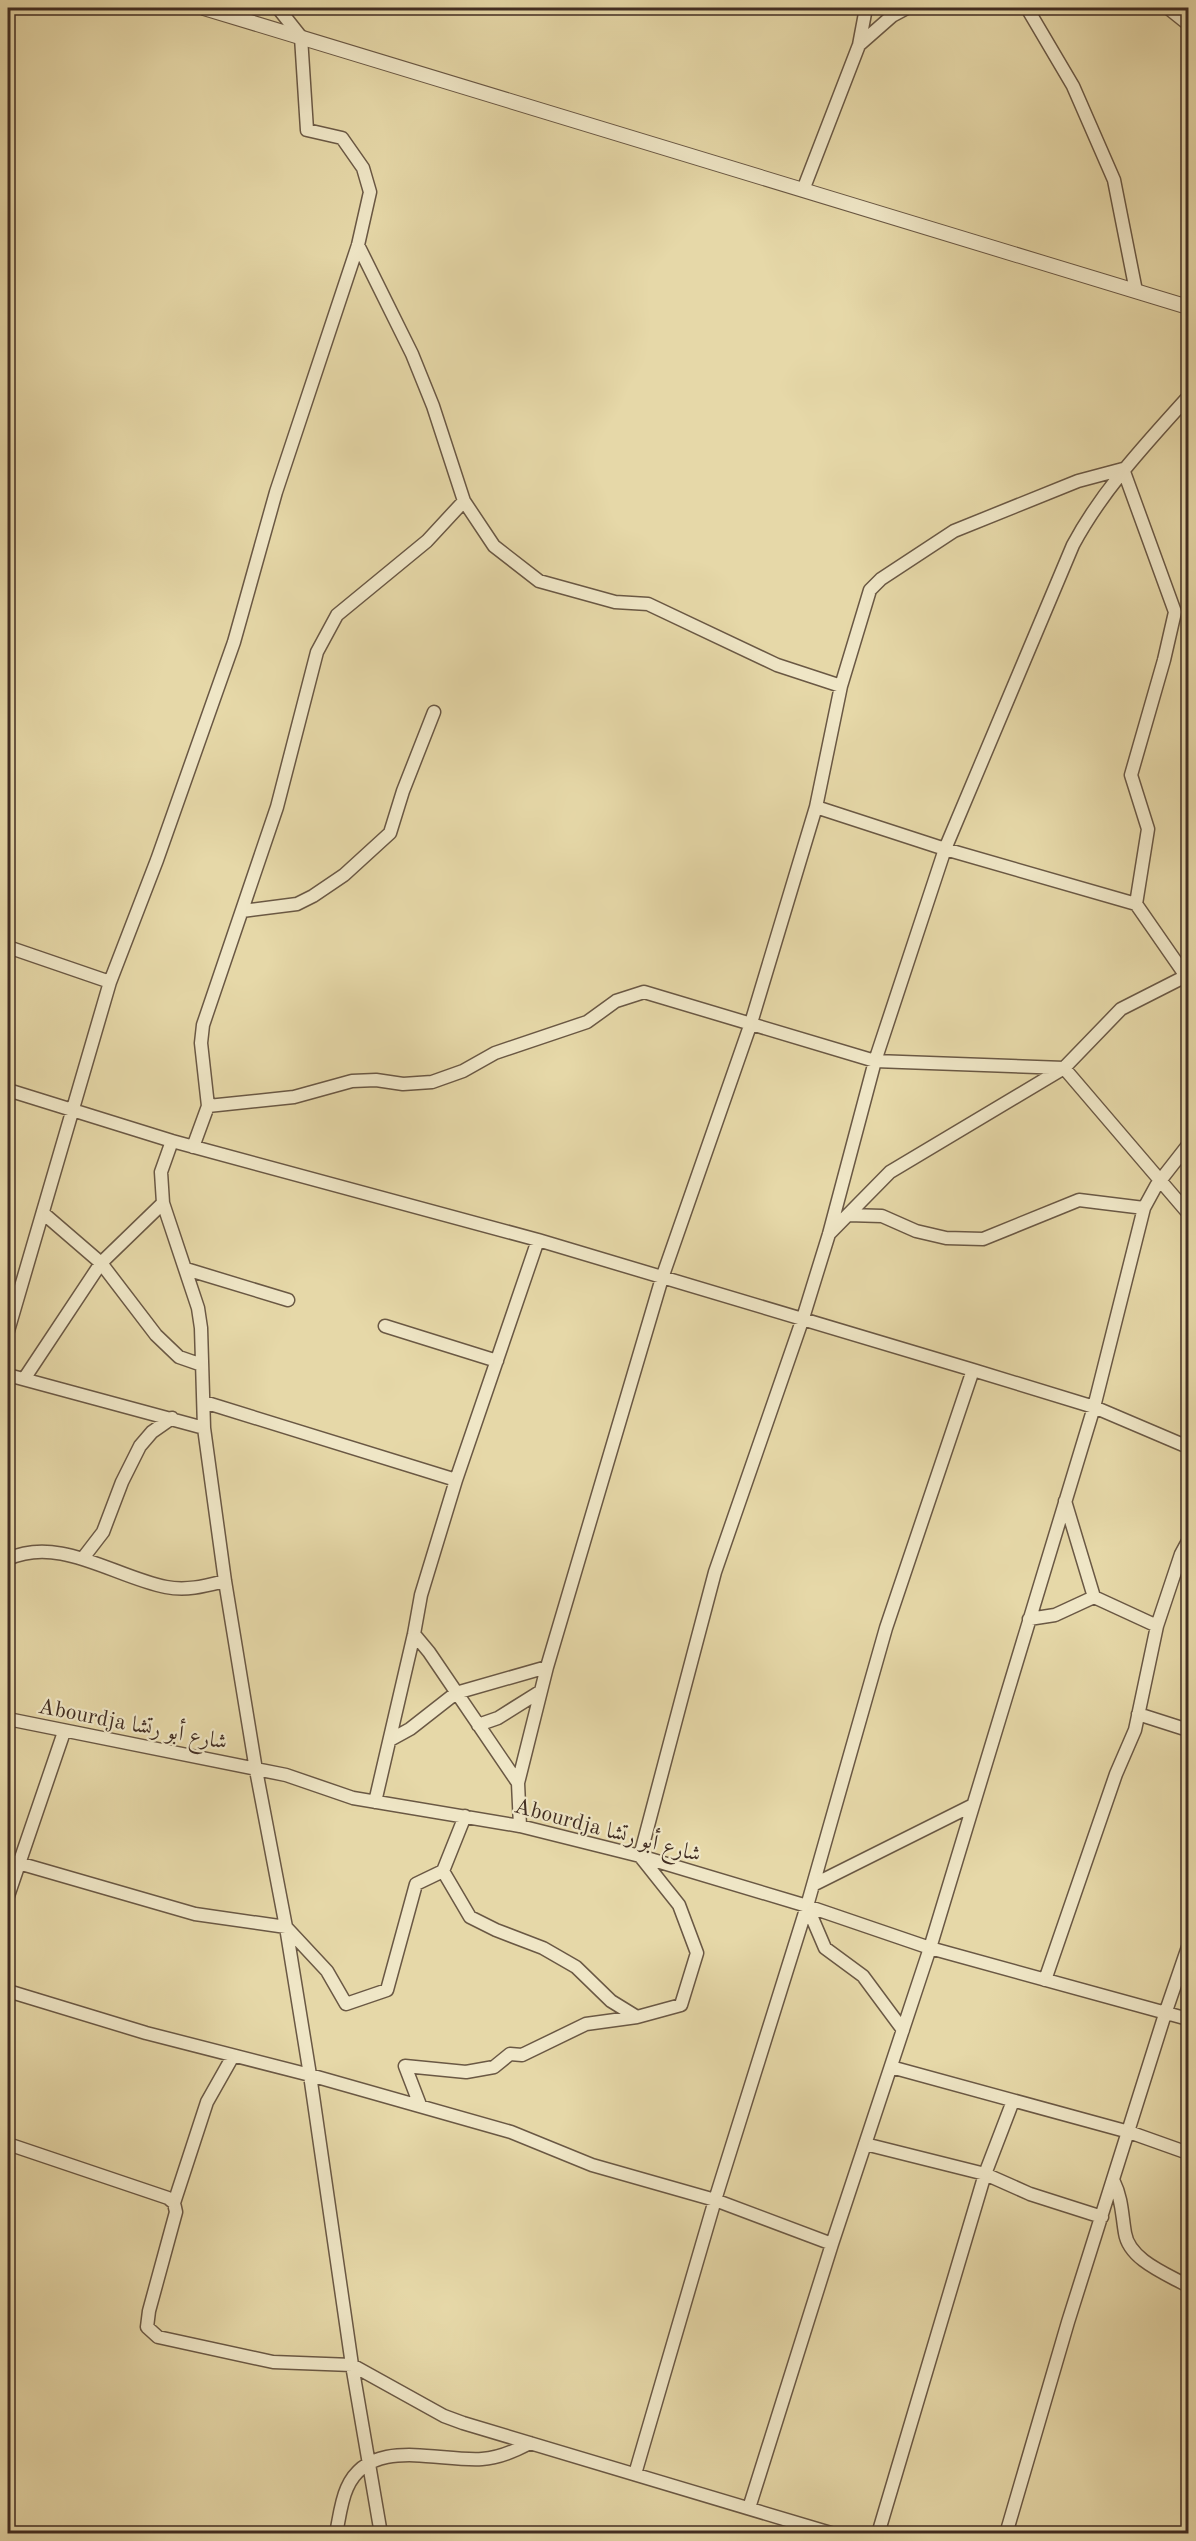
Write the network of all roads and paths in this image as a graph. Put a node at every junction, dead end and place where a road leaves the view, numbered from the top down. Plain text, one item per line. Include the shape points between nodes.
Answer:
1 (204, 8) edge
2 (278, 8) edge
3 (866, 8) edge
4 (907, 8) edge
5 (1027, 8) edge
6 (1168, 8) edge
7 (1188, 24) edge
8 (301, 37) junction
9 (859, 45) junction
10 (803, 190) junction
11 (358, 245) junction
12 (1136, 291) junction
13 (1188, 307) edge
14 (1188, 397) edge
15 (1123, 469) junction
16 (464, 501) junction
17 (841, 686) junction
18 (434, 712) dead end
19 (816, 807) junction
20 (945, 849) junction
21 (1136, 903) junction
22 (242, 911) junction
23 (8, 947) edge
24 (1188, 975) edge
25 (110, 982) junction
26 (751, 1023) junction
27 (875, 1061) junction
28 (1064, 1068) junction
29 (8, 1090) edge
30 (208, 1106) junction
31 (72, 1110) junction
32 (172, 1141) junction
33 (1188, 1145) edge
34 (193, 1147) junction
35 (1160, 1180) junction
36 (163, 1203) junction
37 (1144, 1208) junction
38 (43, 1213) junction
39 (1188, 1213) edge
40 (848, 1215) junction
41 (829, 1234) junction
42 (538, 1240) junction
43 (101, 1263) junction
44 (186, 1269) junction
45 (662, 1278) junction
46 (288, 1300) dead end
47 (803, 1318) junction
48 (385, 1326) dead end
49 (8, 1331) edge
50 (497, 1361) junction
51 (202, 1365) junction
52 (973, 1370) junction
53 (8, 1375) edge
54 (24, 1379) junction
55 (204, 1402) junction
56 (1094, 1407) junction
57 (172, 1418) junction
58 (204, 1428) junction
59 (1188, 1448) edge
60 (456, 1480) junction
61 (1065, 1501) junction
62 (1188, 1541) edge
63 (83, 1558) junction
64 (8, 1559) edge
65 (225, 1581) junction
66 (1094, 1597) junction
67 (1029, 1619) junction
68 (1157, 1626) junction
69 (414, 1634) junction
70 (547, 1667) junction
71 (541, 1690) junction
72 (456, 1693) junction
73 (1138, 1714) junction
74 (8, 1719) edge
75 (478, 1725) junction
76 (1188, 1730) edge
77 (64, 1732) junction
78 (390, 1740) junction
79 (256, 1770) junction
80 (518, 1783) junction
81 (375, 1802) junction
82 (973, 1805) junction
83 (465, 1816) junction
84 (520, 1826) junction
85 (640, 1856) junction
86 (13, 1863) edge
87 (443, 1872) junction
88 (813, 1885) junction
89 (8, 1896) edge
90 (807, 1906) junction
91 (286, 1927) junction
92 (1188, 1947) edge
93 (930, 1948) junction
94 (1045, 1980) junction
95 (8, 1991) edge
96 (1166, 2011) junction
97 (637, 2017) junction
98 (1188, 2019) edge
99 (903, 2030) junction
100 (233, 2056) junction
101 (891, 2067) junction
102 (310, 2075) junction
103 (1013, 2101) junction
104 (420, 2105) junction
105 (1129, 2132) junction
106 (8, 2144) edge
107 (865, 2144) junction
108 (1188, 2153) edge
109 (986, 2174) junction
110 (1114, 2182) junction
111 (715, 2199) junction
112 (174, 2204) junction
113 (1102, 2217) junction
114 (832, 2244) junction
115 (1188, 2286) edge
116 (352, 2365) junction
117 (530, 2443) junction
118 (369, 2464) junction
119 (635, 2474) junction
120 (749, 2508) junction
121 (336, 2534) edge
122 (381, 2534) edge
123 (834, 2534) edge
124 (878, 2534) edge
125 (1006, 2534) edge

1 - 8 street
2 - 8 street
3 - 9 street
4 - 9 street
5 - 12 street via 1073,86 1114,180
6 - 7 street
8 - 10 street
8 - 11 street via 307,130 342,138 363,168 370,192
9 - 10 street
10 - 12 street
11 - 16 street via 412,354
11 - 25 street via 276,492 234,642
12 - 13 street
14 - 15 street
15 - 17 street via 1077,481 954,531 881,579 870,590
15 - 20 street via 1073,545
15 - 21 street via 1175,612 1131,775 1148,829
16 - 17 street via 494,546 539,581 615,602 648,604 777,665
16 - 22 street via 427,541 337,615 317,652 277,807
17 - 19 street
18 - 22 street via 390,833 344,875 313,896 297,904
19 - 20 street
19 - 26 street
20 - 21 street
20 - 27 street
21 - 24 street
22 - 30 street via 203,1024 201,1043
23 - 25 street
24 - 28 street via 1121,1009
25 - 31 street
26 - 27 street
26 - 30 street via 644,992 616,1001 587,1022 495,1053 432,1082 352,1082 294,1097
26 - 45 street
27 - 28 street
27 - 41 street
28 - 35 street
28 - 40 street via 890,1172
29 - 31 street
30 - 34 street
31 - 32 street
31 - 38 street
32 - 34 street
32 - 36 street via 161,1172
33 - 35 street
34 - 42 street
35 - 37 street
35 - 39 street
36 - 43 street
36 - 44 street
37 - 40 street via 1079,1200 983,1239 946,1238 916,1231 882,1216
37 - 56 street
38 - 43 street
38 - 49 street
40 - 41 street
41 - 47 street
42 - 45 street
42 - 50 street
43 - 51 street via 156,1335 179,1357
43 - 54 street
44 - 46 street
44 - 51 street via 198,1308
45 - 47 street
45 - 70 street
47 - 52 street
47 - 85 street via 716,1572
48 - 50 street
50 - 60 street
51 - 55 street
52 - 56 street
52 - 88 street via 886,1628
53 - 54 street
54 - 57 street
55 - 58 street
55 - 60 street
56 - 59 street
56 - 61 street
57 - 58 street
57 - 63 street via 140,1446 103,1532
58 - 65 street
60 - 69 street via 421,1595
61 - 66 street
61 - 67 street
62 - 68 street
63 - 64 street via 45,1552 21,1553
63 - 65 street via 168,1587 196,1589
65 - 79 street
66 - 67 street via 1055,1615
66 - 68 street
67 - 82 street
68 - 73 street
69 - 72 street
69 - 78 street
70 - 71 street
70 - 72 street
71 - 75 street via 498,1718
71 - 80 street
72 - 75 street
72 - 78 street
73 - 76 street
73 - 94 street
74 - 77 street, Abourdja شارع أبو رتشا
75 - 80 street
77 - 79 street, Abourdja شارع أبو رتشا
77 - 86 street
78 - 81 street
79 - 81 street, Abourdja شارع أبو رتشا
79 - 91 street
80 - 84 street
81 - 83 street, Abourdja شارع أبو رتشا
82 - 88 street
82 - 93 street
83 - 84 street, Abourdja شارع أبو رتشا
83 - 87 street
84 - 85 street, Abourdja شارع أبو رتشا
85 - 90 street, Abourdja شارع أبو رتشا
85 - 97 street via 679,1905 697,1953 681,2005
86 - 89 street
86 - 91 street via 195,1914
87 - 91 street via 416,1884 387,1990 345,2004 327,1971
87 - 97 street via 470,1917 543,1948 576,1967 611,2001
88 - 90 street
90 - 93 street, Abourdja شارع أبو رتشا
90 - 99 street via 825,1948 863,1976
90 - 111 street
91 - 102 street
92 - 96 street
93 - 94 street, Abourdja شارع أبو رتشا
93 - 99 street
94 - 96 street, Abourdja شارع أبو رتشا
95 - 100 street
96 - 98 street, Abourdja شارع أبو رتشا
96 - 105 street
97 - 104 street via 586,2024 522,2055 510,2054 494,2067 466,2072 405,2066
99 - 101 street
100 - 102 street
100 - 112 street via 207,2102
101 - 103 street
101 - 107 street
102 - 104 street
102 - 116 street
103 - 105 street
103 - 109 street
104 - 111 street via 511,2132 592,2165
105 - 108 street
105 - 110 street
106 - 112 street via 168,2198
107 - 109 street
107 - 114 street
109 - 113 street via 1030,2194
109 - 124 street
110 - 113 street
110 - 115 street via 1120,2196 1125,2236 1133,2251
111 - 114 street
111 - 119 street
112 - 116 street via 176,2212 147,2327 158,2337 273,2362
113 - 125 street
114 - 120 street
116 - 117 street via 444,2416
116 - 118 street
117 - 118 street via 501,2456 482,2459 399,2454
117 - 119 street
118 - 121 street via 357,2471 346,2489
118 - 122 street
119 - 120 street
120 - 123 street

